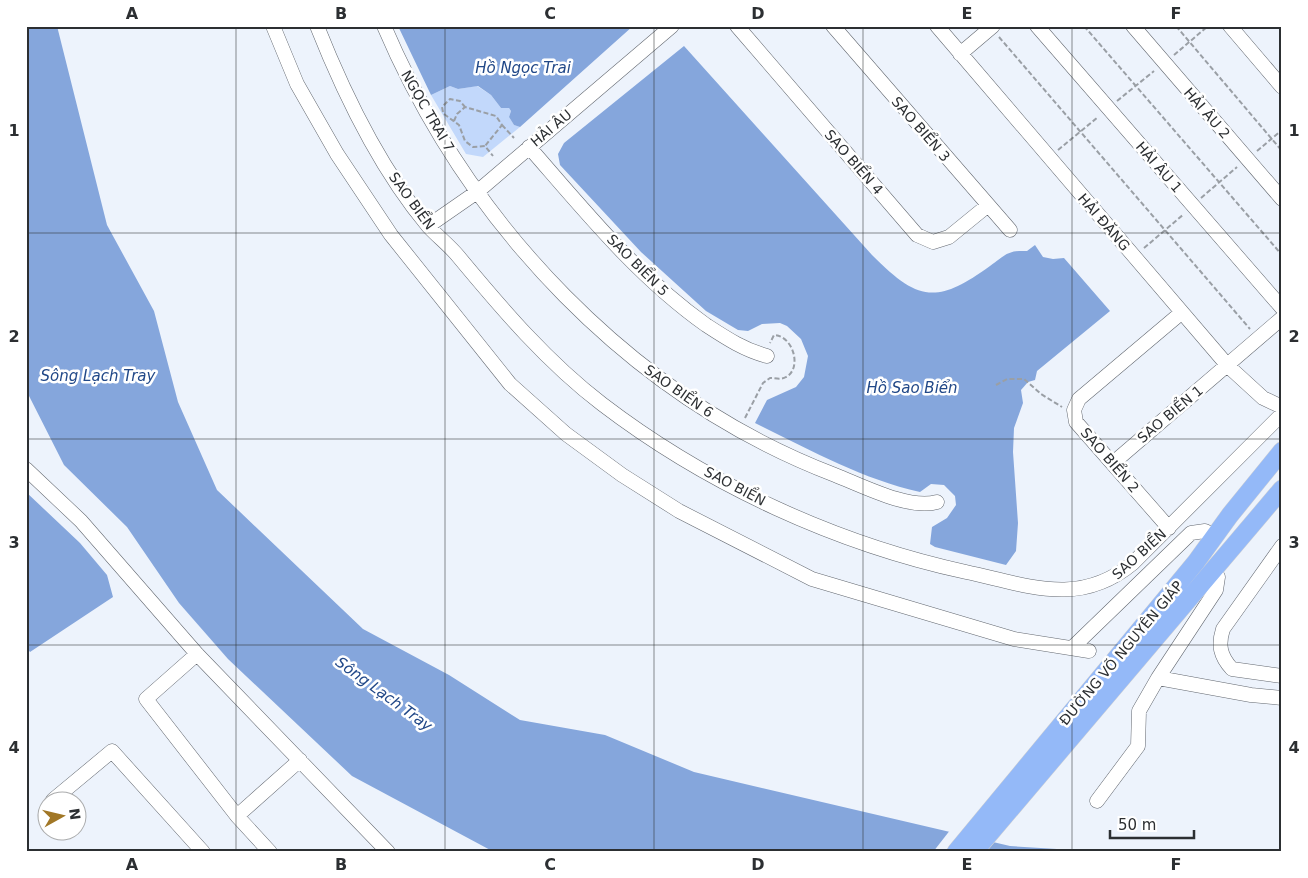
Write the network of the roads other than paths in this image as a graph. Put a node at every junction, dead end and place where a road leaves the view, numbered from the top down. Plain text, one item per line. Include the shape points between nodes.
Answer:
1 (272, 26) edge
2 (317, 26) edge
3 (384, 26) edge
4 (672, 26) edge
5 (737, 26) edge
6 (834, 26) edge
7 (937, 26) edge
8 (1037, 26) edge
9 (1133, 26) edge
10 (1230, 26) edge
11 (994, 30) edge
12 (960, 54) junction
13 (1282, 87) edge
14 (529, 147) junction
15 (477, 192) junction
16 (1282, 199) edge
17 (987, 206) junction
18 (428, 226) junction
19 (1010, 230) dead end
20 (1282, 308) edge
21 (1182, 313) junction
22 (1282, 318) edge
23 (768, 349) road end
24 (1228, 366) junction
25 (1282, 407) edge
26 (1282, 414) edge
27 (1282, 451) edge
28 (1112, 463) junction
29 (26, 469) edge
30 (1282, 489) edge
31 (937, 502) dead end
32 (1169, 528) junction
33 (1216, 536) junction
34 (1282, 546) edge
35 (1211, 572) junction
36 (1072, 648) junction
37 (1089, 651) dead end
38 (197, 654) junction
39 (1282, 676) edge
40 (1158, 678) junction
41 (1282, 698) edge
42 (300, 760) junction
43 (65, 790) edge
44 (1097, 802) dead end
45 (237, 816) junction
46 (203, 852) edge
47 (270, 852) edge
48 (388, 852) edge
49 (956, 852) edge
50 (974, 852) edge

1 - 36 street via 296,84 337,154 391,235 510,384 566,434 679,511 812,579 1014,639
2 - 18 street, SAO BIỂN via 340,81 379,153
3 - 15 street, NGỌC TRAI 7 via 418,98
4 - 14 street, HẢI ÂU
5 - 17 street, SAO BIỂN 4 via 917,235 933,242 949,237
6 - 17 street, SAO BIỂN 3
7 - 12 street, HẢI ĐĂNG
8 - 20 street, HẢI ÂU 1
9 - 16 street, HẢI ÂU 2
10 - 13 street
11 - 12 street
12 - 21 street, HẢI ĐĂNG
14 - 15 street, HẢI ÂU
14 - 23 street, SAO BIỂN 5 via 618,247 669,296 726,338 753,353
15 - 18 street, HẢI ÂU
15 - 31 street, SAO BIỂN 6 via 550,281 594,325 658,378 750,436 817,468 916,503
17 - 19 street, SAO BIỂN 3
18 - 32 street, SAO BIỂN via 455,252 503,312 602,404 659,443 749,496 838,535 916,561 1009,583 1067,590 1108,581 1133,563
21 - 24 street, HẢI ĐĂNG
21 - 28 street, SAO BIỂN 2 via 1079,399 1074,410 1076,422
22 - 24 street, SAO BIỂN 1
24 - 25 street, HẢI ĐĂNG via 1263,398
24 - 28 street, SAO BIỂN 1
26 - 32 street, SAO BIỂN
27 - 33 main road, ĐƯỜNG VÕ NGUYÊN GIÁP
28 - 32 street, SAO BIỂN 2
29 - 38 street via 81,521
30 - 35 main road, ĐƯỜNG VÕ NGUYÊN GIÁP
33 - 36 street via 1206,531 1191,532
33 - 49 main road, ĐƯỜNG VÕ NGUYÊN GIÁP
34 - 39 street via 1219,641 1220,652 1232,669
35 - 40 street via 1218,577 1216,590
35 - 50 main road, ĐƯỜNG VÕ NGUYÊN GIÁP
36 - 37 street
38 - 42 street
38 - 45 street via 146,699
40 - 41 street
40 - 44 street via 1139,711 1138,746
42 - 45 street
42 - 48 street
43 - 46 street via 112,751
45 - 47 street

